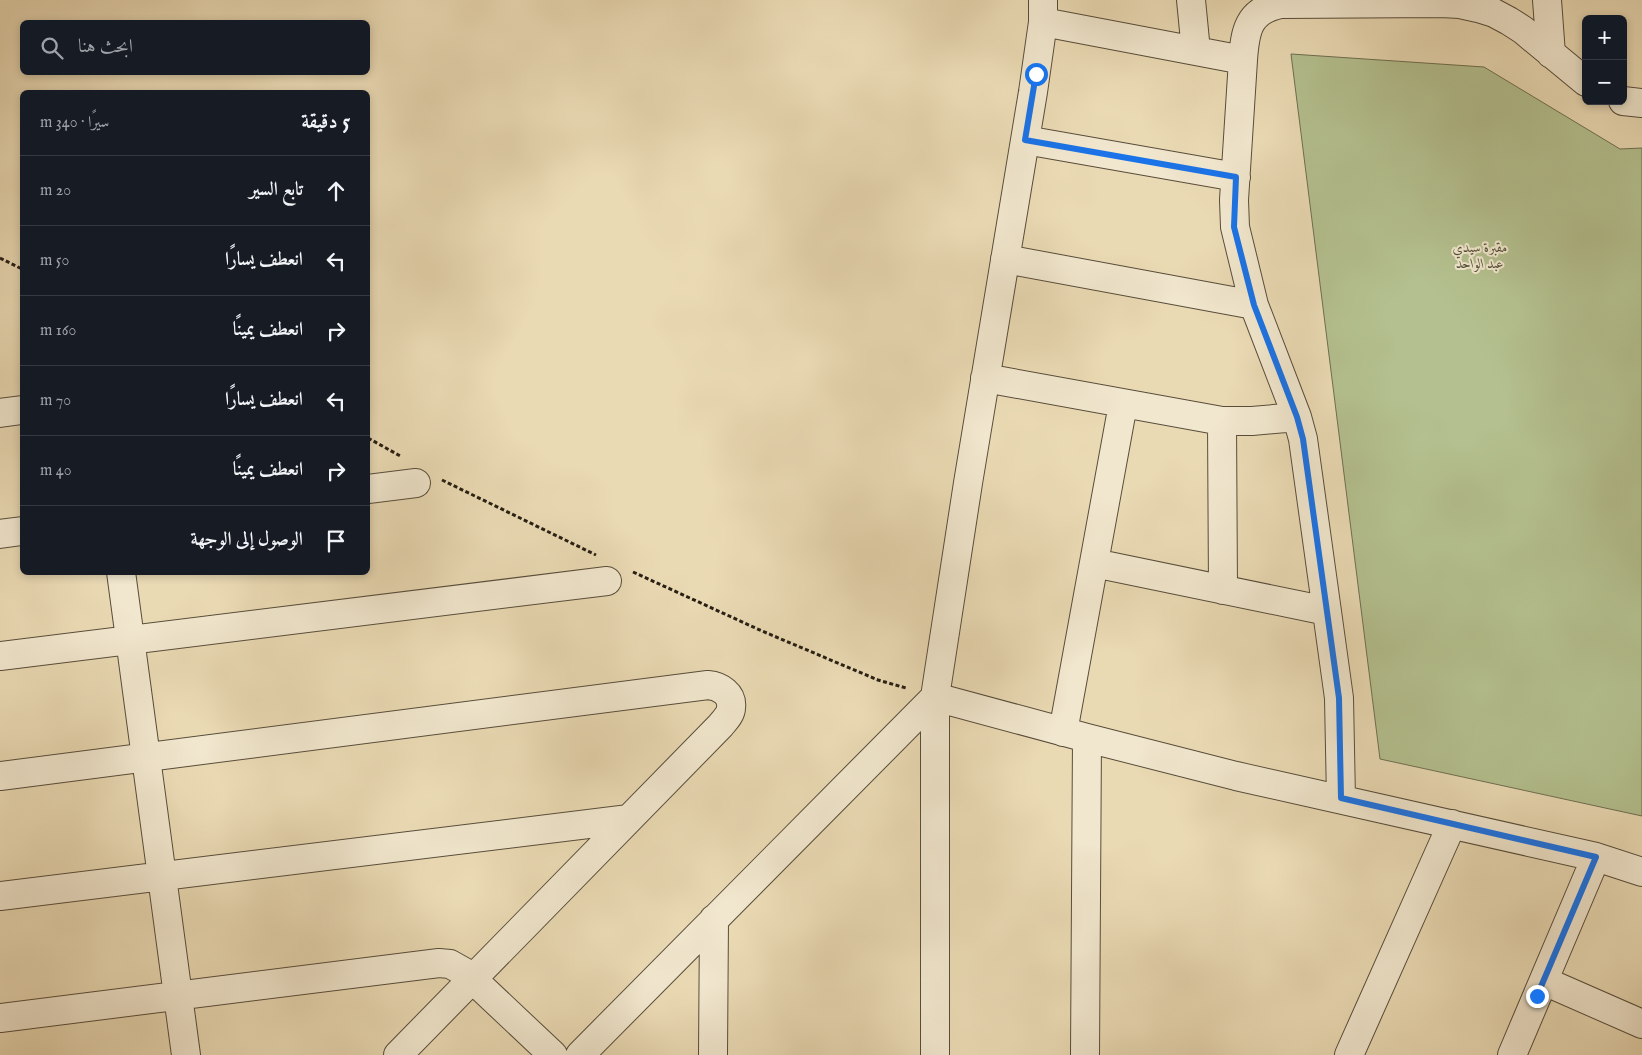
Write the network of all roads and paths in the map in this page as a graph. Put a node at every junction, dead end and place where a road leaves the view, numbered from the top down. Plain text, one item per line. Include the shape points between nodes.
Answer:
1 (1191, 0) edge
2 (1547, 0) edge
3 (1425, 1) edge
4 (1308, 2) edge
5 (1043, 11) edge
6 (1196, 51) junction
7 (1551, 54) junction
8 (1243, 60) junction
9 (1582, 79) edge
10 (1627, 101) edge
11 (1642, 103) edge
12 (1025, 140) junction
13 (1236, 177) junction
14 (0, 258) edge
15 (1005, 259) junction
16 (20, 267) edge
17 (1254, 305) junction
18 (986, 378) junction
19 (1123, 404) junction
20 (20, 410) edge
21 (0, 413) edge
22 (1297, 417) junction
23 (1222, 422) junction
24 (370, 439) edge
25 (420, 473) junction
26 (370, 488) edge
27 (20, 531) edge
28 (0, 534) edge
29 (1094, 563) junction
30 (612, 569) junction
31 (122, 575) edge
32 (1223, 590) junction
33 (1327, 611) junction
34 (130, 640) junction
35 (0, 656) edge
36 (935, 696) junction
37 (1075, 735) junction
38 (146, 757) junction
39 (0, 776) edge
40 (1341, 798) junction
41 (629, 819) junction
42 (1452, 824) junction
43 (1596, 857) junction
44 (1642, 872) edge
45 (162, 876) junction
46 (0, 896) edge
47 (714, 919) junction
48 (473, 979) junction
49 (1544, 981) junction
50 (178, 995) junction
51 (0, 1018) edge
52 (1642, 1024) edge
53 (186, 1055) edge
54 (398, 1055) edge
55 (552, 1055) edge
56 (580, 1055) edge
57 (713, 1055) edge
58 (935, 1055) edge
59 (1085, 1055) edge
60 (1349, 1055) edge
61 (1512, 1055) edge

1 - 6 street
2 - 7 street
3 - 4 street
3 - 7 street via 1460,4 1494,13 1523,30
4 - 8 street via 1270,6 1255,17 1248,27
5 - 6 street
5 - 12 street
6 - 8 street
7 - 9 street
8 - 13 street
10 - 11 street
12 - 13 street
12 - 15 street
13 - 17 street via 1234,227
14 - 16 path
15 - 17 street
15 - 18 street
17 - 22 street
18 - 19 street
18 - 36 street
19 - 23 street
19 - 29 street
20 - 21 street
22 - 23 street
22 - 33 street via 1303,439
23 - 32 street
24 - 25 path
25 - 26 street
25 - 30 path
27 - 28 street
29 - 32 street
29 - 37 street
30 - 34 street
30 - 36 path via 878,680
31 - 34 street
32 - 33 street
33 - 40 street via 1339,698
34 - 35 street
34 - 38 street
36 - 37 street
36 - 47 street
36 - 58 street
37 - 40 street via 1236,776
37 - 59 street
38 - 39 street
38 - 41 street via 708,685 722,689 728,694 732,707 721,725
38 - 45 street
40 - 42 street
41 - 45 street
41 - 48 street
42 - 43 street
42 - 60 street
43 - 44 street
43 - 49 street
45 - 46 street
45 - 50 street
47 - 56 street
47 - 57 street
48 - 50 street via 450,964 433,963
48 - 54 street
48 - 55 street
49 - 52 street
49 - 61 street
50 - 51 street
50 - 53 street

